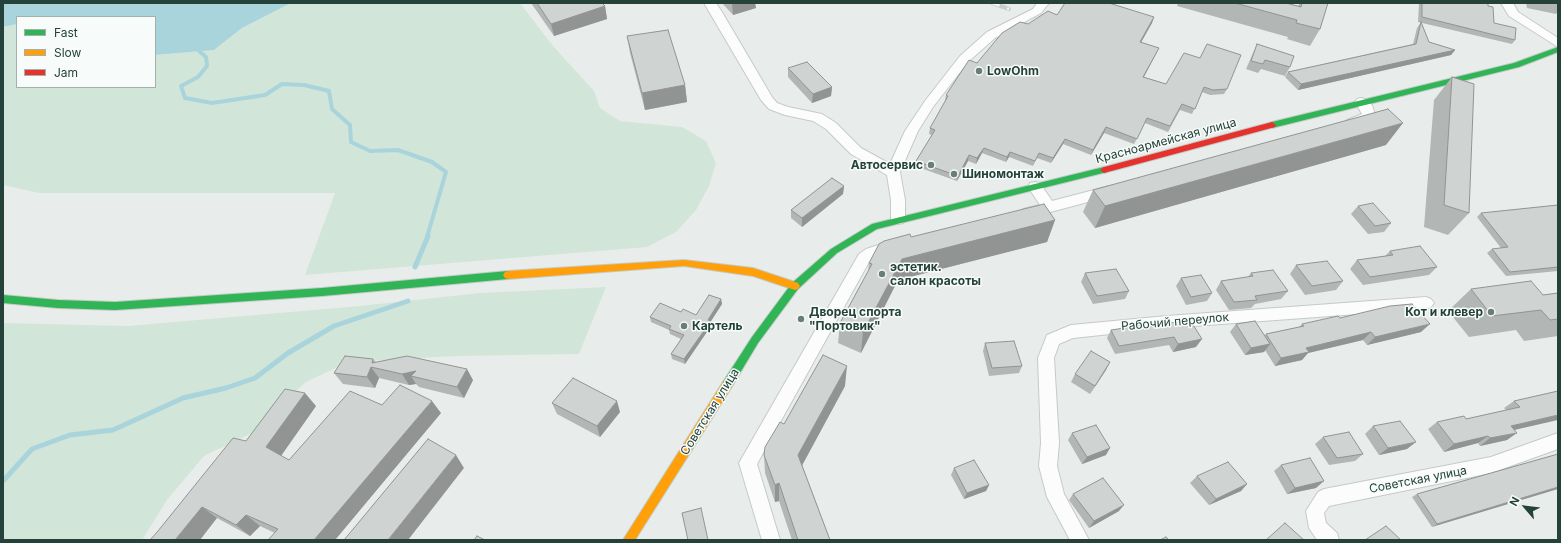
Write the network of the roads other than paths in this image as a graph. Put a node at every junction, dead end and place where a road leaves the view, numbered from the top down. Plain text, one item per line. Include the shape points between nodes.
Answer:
1 (710, 3) edge
2 (1043, 3) edge
3 (1506, 3) edge
4 (1558, 43) edge
5 (1558, 49) edge
6 (1361, 102) junction
7 (1341, 126) edge
8 (893, 172) junction
9 (1035, 187) junction
10 (1118, 188) edge
11 (1049, 208) junction
12 (1011, 217) edge
13 (898, 219) junction
14 (911, 242) edge
15 (795, 286) junction
16 (3, 299) edge
17 (1426, 303) dead end
18 (1558, 441) edge
19 (629, 540) edge
20 (771, 540) edge
21 (1080, 540) edge
22 (1330, 540) edge

1 - 8 street via 773,106 817,117 831,126 856,151
2 - 8 street via 1036,11 991,35 964,59 947,79 912,131
3 - 4 street via 1514,14
5 - 6 main road, Красноармейская улица via 1516,65
6 - 7 street via 1369,115
6 - 9 main road, Красноармейская улица
8 - 13 street via 898,200
9 - 11 street
9 - 13 main road, Красноармейская улица
10 - 11 street
11 - 12 street
13 - 15 main road, Красноармейская улица via 875,226 855,237
14 - 20 street via 870,253 864,258 748,463
15 - 16 main road via 754,272 684,263 550,271 322,292 115,306
15 - 19 main road, Советская улица via 756,340
17 - 21 street, Рабочий переулок via 1167,322 1071,332 1053,340 1046,358 1050,443 1048,466 1056,497
18 - 22 street, Советская улица via 1491,465 1324,498 1315,510 1318,528

